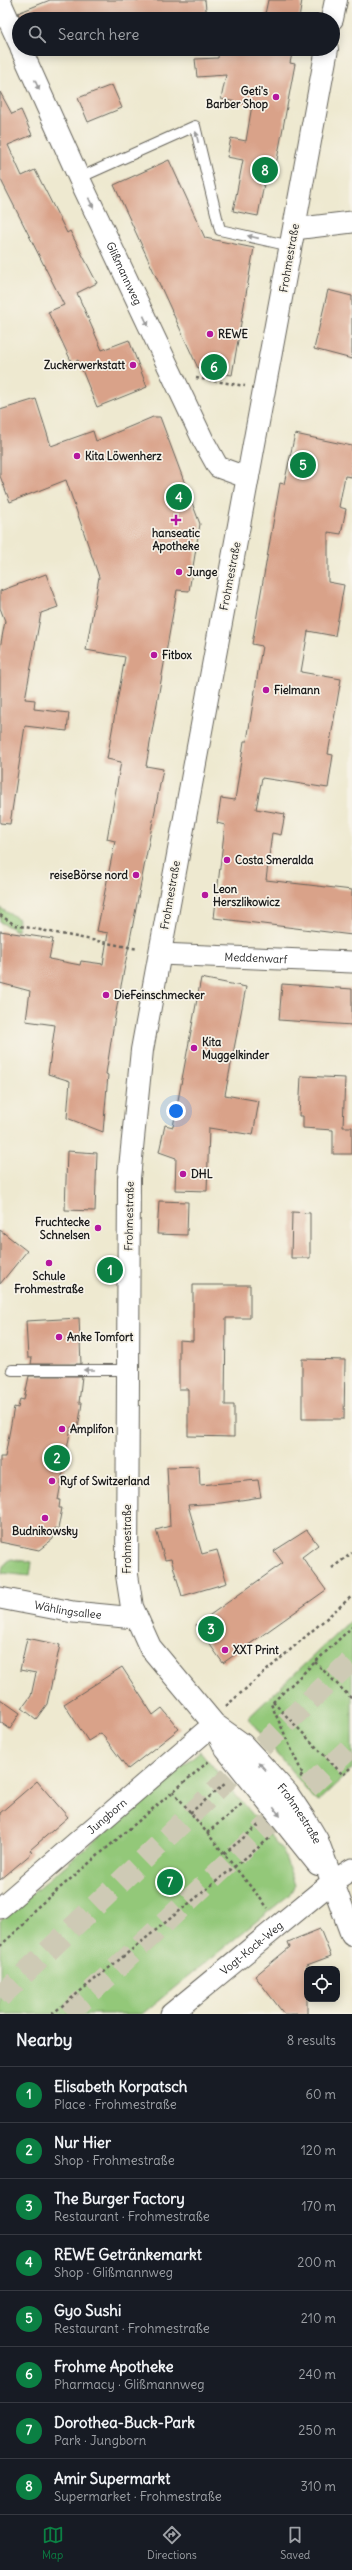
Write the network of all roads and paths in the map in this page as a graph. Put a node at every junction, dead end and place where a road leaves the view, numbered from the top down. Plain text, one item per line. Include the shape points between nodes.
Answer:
1 (336, 0) edge
2 (0, 1) edge
3 (333, 12) edge
4 (12, 28) edge
5 (25, 56) edge
6 (326, 56) edge
7 (79, 178) junction
8 (352, 222) edge
9 (293, 238) junction
10 (172, 374) junction
11 (265, 389) junction
12 (248, 478) junction
13 (0, 916) edge
14 (160, 954) junction
15 (352, 962) edge
16 (12, 1370) dead end
17 (128, 1370) junction
18 (352, 1553) edge
19 (332, 1568) dead end
20 (352, 1596) edge
21 (0, 1598) edge
22 (135, 1618) junction
23 (352, 1627) edge
24 (315, 1662) junction
25 (352, 1700) edge
26 (273, 1702) junction
27 (212, 1722) junction
28 (226, 1749) junction
29 (352, 1766) edge
30 (298, 1778) dead end
31 (227, 1782) dead end
32 (173, 1791) junction
33 (244, 1802) dead end
34 (190, 1813) junction
35 (261, 1822) dead end
36 (207, 1833) junction
37 (273, 1836) dead end
38 (224, 1854) junction
39 (235, 1867) junction
40 (352, 1869) edge
41 (332, 1882) junction
42 (0, 1908) edge
43 (281, 1924) junction
44 (352, 1935) edge
45 (0, 1946) edge
46 (52, 2014) edge
47 (170, 2014) edge

1 - 3 street
2 - 4 street
5 -> 7 street, Glißmannweg
6 - 9 street, Frohmestraße
9 -> 7 lane via 220,230 195,126
7 -> 10 street, Glißmannweg
8 - 9 street
9 - 11 street, Frohmestraße
10 - 11 path
10 - 12 street, Glißmannweg via 218,467
11 - 12 street, Frohmestraße
12 - 14 street, Frohmestraße
13 - 14 path via 15,925
14 - 15 street, Meddenwarf
14 - 17 street, Frohmestraße via 141,1057 129,1178
17 -> 16 lane
17 - 22 street, Frohmestraße via 126,1575
18 - 19 path
20 - 27 path
21 - 22 street, Wählingsallee via 73,1612
22 - 27 street, Frohmestraße via 157,1656
23 - 24 path
24 - 25 path
24 - 26 path
26 - 29 path via 343,1775
26 - 30 path via 302,1774
27 - 28 street, Frohmestraße
41 -> 27 street, Frohmestraße via 317,1840 287,1793 242,1744
27 - 42 street, Jungborn
28 - 32 path
28 -> 41 street, Frohmestraße
31 - 34 path
32 - 34 path
32 - 45 path via 34,1910 24,1924
33 - 36 path
34 - 36 path
35 - 38 path
36 - 38 path
37 - 39 path
38 - 39 path
39 - 43 path
39 - 46 path
40 - 41 street
41 - 43 street, Vogt-Kock-Weg
41 - 44 street, Frohmestraße
43 - 47 street, Vogt-Kock-Weg

